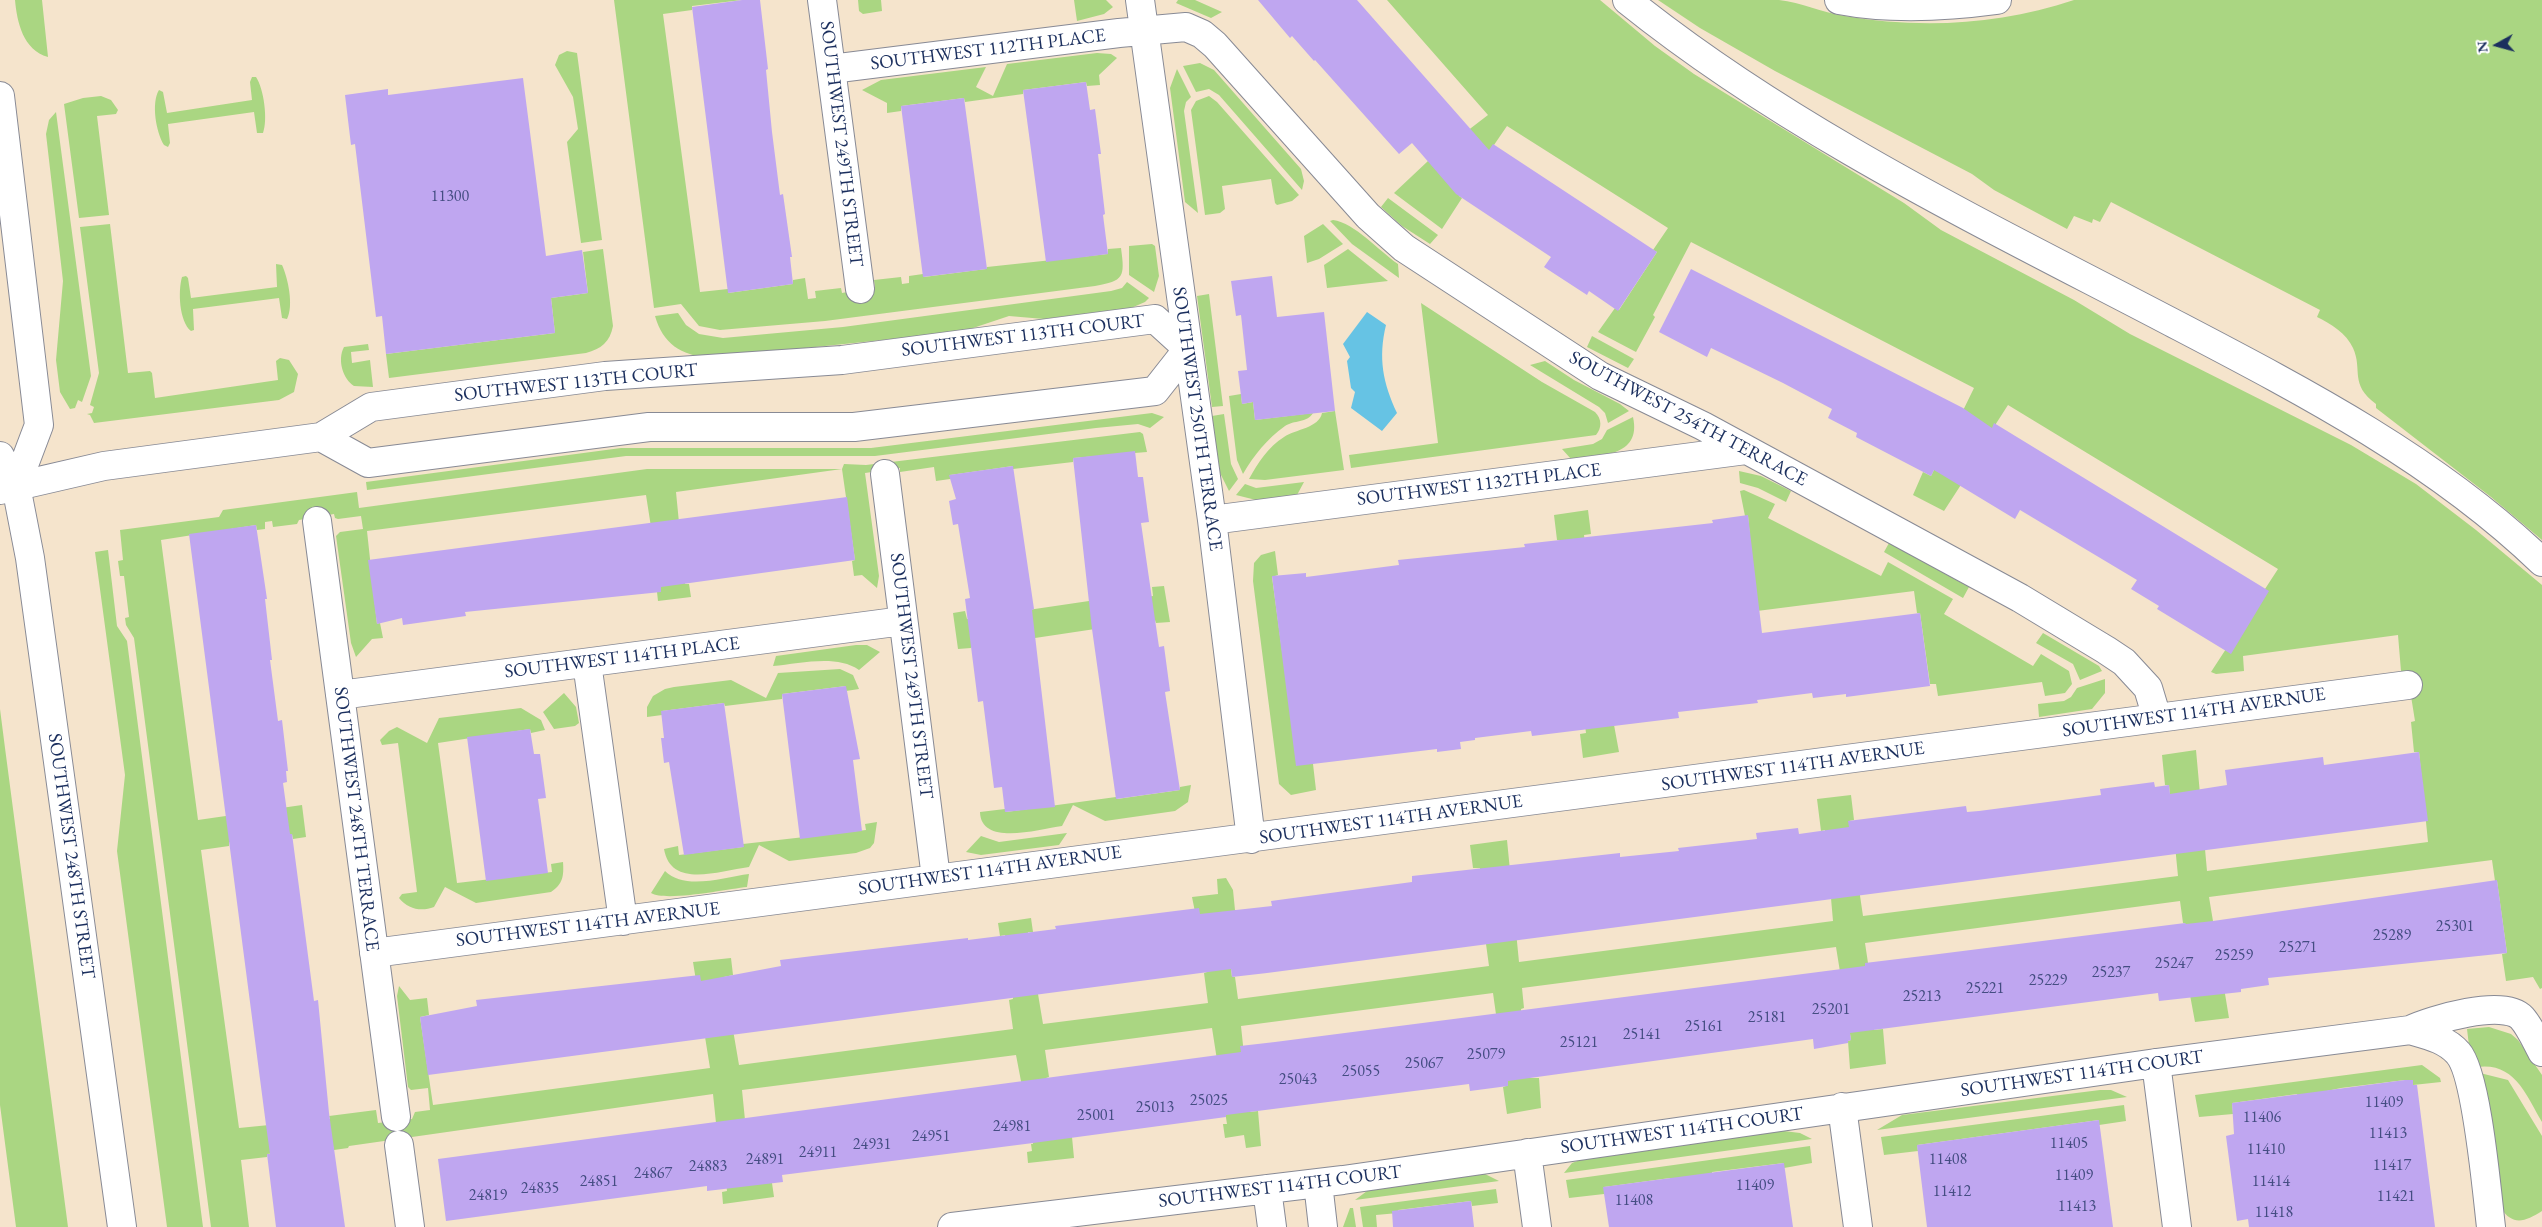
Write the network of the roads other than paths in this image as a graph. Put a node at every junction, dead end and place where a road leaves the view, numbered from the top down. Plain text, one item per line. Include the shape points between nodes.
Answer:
1 (822, 0) edge
2 (1140, 0) edge
3 (1626, 0) edge
4 (1839, 0) edge
5 (1997, 0) edge
6 (1145, 32) junction
7 (831, 69) junction
8 (0, 96) edge
9 (860, 289) dead end
10 (1188, 349) junction
11 (321, 437) junction
12 (1746, 450) junction
13 (0, 456) edge
14 (885, 474) dead end
15 (8, 488) edge
16 (1212, 520) junction
17 (317, 521) dead end
18 (2542, 562) edge
19 (903, 621) junction
20 (587, 663) junction
21 (2408, 685) dead end
22 (340, 695) junction
23 (2157, 718) junction
24 (1251, 839) junction
25 (936, 878) junction
26 (623, 921) junction
27 (374, 953) junction
28 (2410, 1030) junction
29 (2542, 1052) edge
30 (2156, 1063) junction
31 (1842, 1107) junction
32 (396, 1117) dead end
33 (400, 1145) dead end
34 (1527, 1153) junction
35 (1318, 1183) junction
36 (1268, 1189) junction
37 (1057, 1221) edge
38 (122, 1227) edge
39 (410, 1227) edge
40 (952, 1227) edge
41 (1272, 1227) edge
42 (1323, 1227) edge
43 (1537, 1227) edge
44 (1858, 1227) edge
45 (2178, 1227) edge
46 (2491, 1227) edge

1 - 7 main road, SOUTHWEST 249TH STREET
2 - 6 main road, SOUTHWEST 250TH TERRACE
3 - 18 main road via 1695,53 1792,116 1937,199 2341,413 2426,468
4 - 5 main road via 1908,6
6 - 7 main road, SOUTHWEST 112TH PLACE
6 - 10 main road, SOUTHWEST 250TH TERRACE
6 - 12 main road, SOUTHWEST 254TH TERRACE via 1186,27 1202,34 1232,63 1368,216 1404,248 1600,376
7 - 9 main road, SOUTHWEST 249TH STREET
8 - 15 main road via 39,425
10 - 11 main road, SOUTHWEST 113TH COURT via 1155,319 842,360 605,376 371,407
10 - 11 main road via 1155,390 854,426 650,427 368,463
10 - 16 main road, SOUTHWEST 250TH TERRACE
11 - 15 main road, SOUTHWEST 113TH COURT via 104,466
12 - 16 main road, SOUTHWEST 1132TH PLACE
12 - 23 main road, SOUTHWEST 254TH TERRACE via 2032,605 2124,662 2148,688
13 - 15 main road, SOUTHWEST 248TH STREET
14 - 19 main road, SOUTHWEST 249TH STREET
15 - 38 main road, SOUTHWEST 248TH STREET via 30,558
16 - 24 main road, SOUTHWEST 250TH TERRACE
17 - 22 main road, SOUTHWEST 248TH TERRACE
19 - 20 main road, SOUTHWEST 114TH PLACE
19 - 25 main road, SOUTHWEST 249TH STREET
20 - 22 main road, SOUTHWEST 114TH PLACE
20 - 26 main road
21 - 23 main road, SOUTHWEST 114TH AVERNUE
22 - 27 main road, SOUTHWEST 248TH TERRACE
23 - 24 main road, SOUTHWEST 114TH AVERNUE
24 - 25 main road, SOUTHWEST 114TH AVERNUE
25 - 26 main road, SOUTHWEST 114TH AVERNUE
26 - 27 main road, SOUTHWEST 114TH AVERNUE
27 - 32 main road, SOUTHWEST 248TH TERRACE
28 - 29 main road via 2443,1018 2502,1010 2522,1017
28 - 30 main road, SOUTHWEST 114TH COURT
28 - 46 main road via 2438,1038 2460,1054 2475,1106
30 - 31 main road, SOUTHWEST 114TH COURT
30 - 45 main road
31 - 34 main road, SOUTHWEST 114TH COURT
31 - 44 main road
33 - 39 main road
34 - 35 main road, SOUTHWEST 114TH COURT
34 - 43 main road
35 - 36 main road, SOUTHWEST 114TH COURT
35 - 42 main road
36 - 37 main road, SOUTHWEST 114TH COURT
36 - 41 main road
37 - 40 main road, SOUTHWEST 114TH COURT

